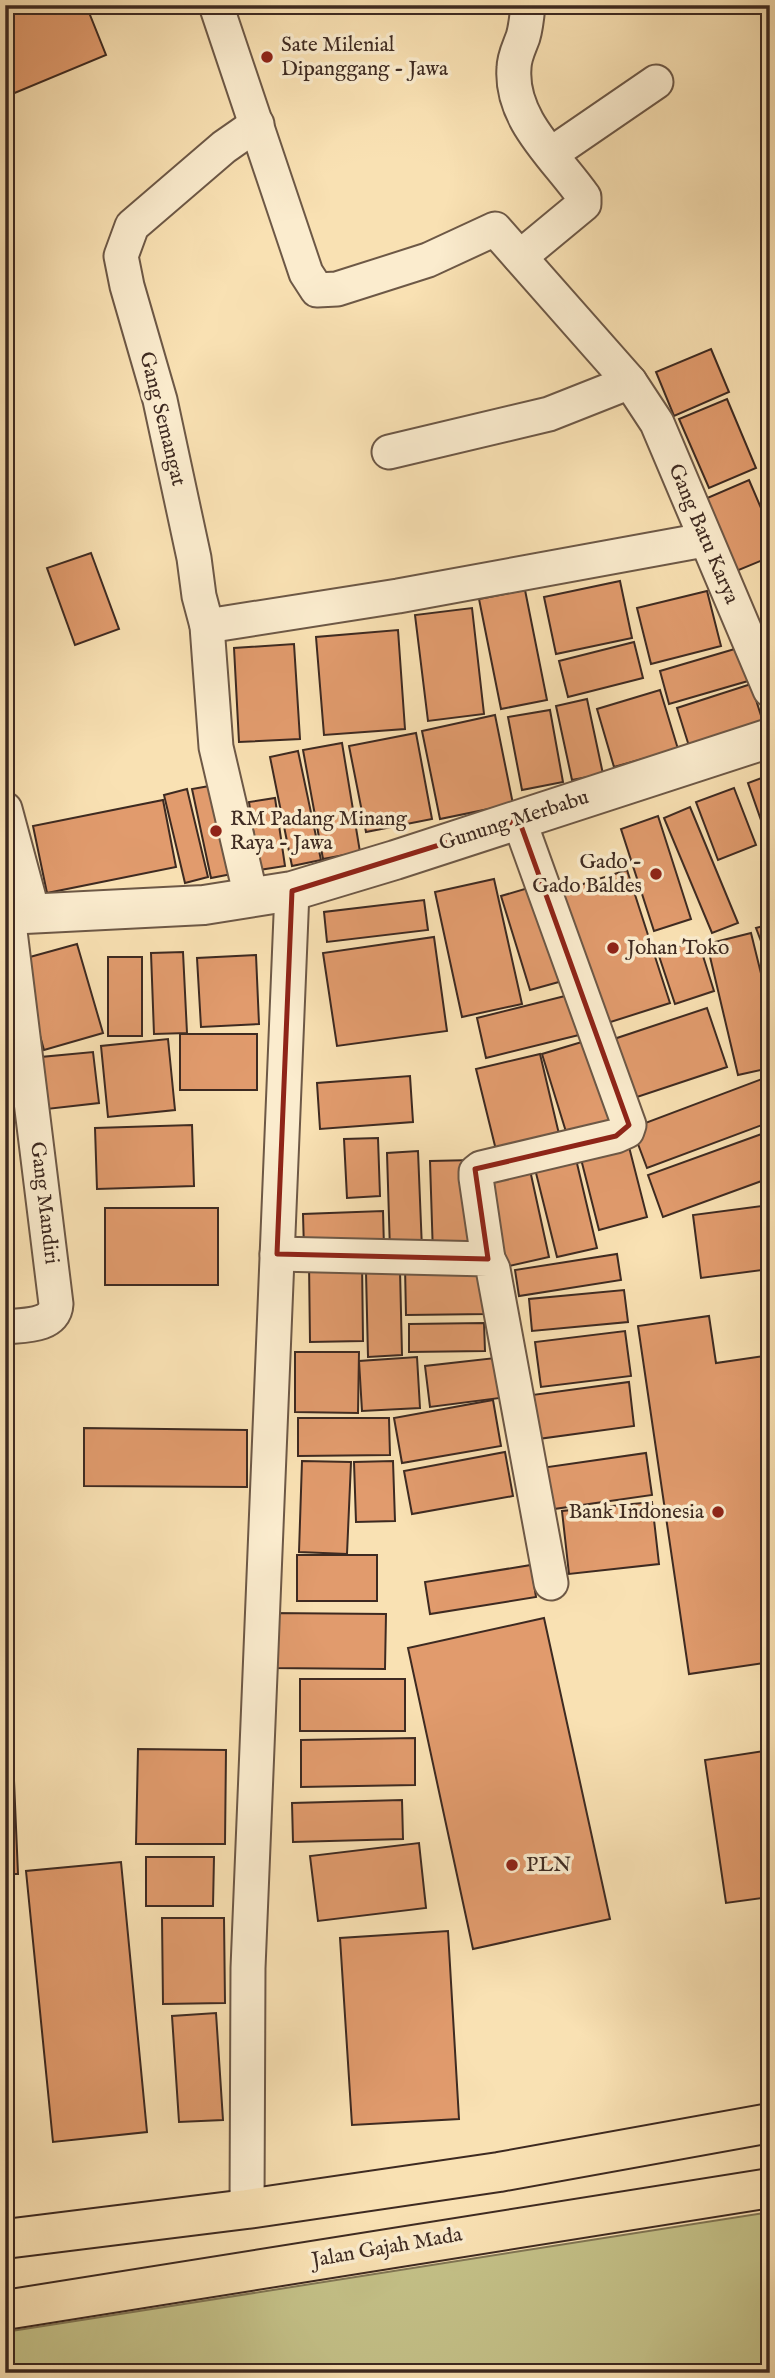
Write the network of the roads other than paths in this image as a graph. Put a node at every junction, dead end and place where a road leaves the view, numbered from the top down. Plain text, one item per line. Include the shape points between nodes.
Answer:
1 (216, 5) edge
2 (528, 5) edge
3 (656, 82) dead end
4 (257, 124) junction
5 (551, 154) junction
6 (520, 257) junction
7 (630, 382) junction
8 (389, 452) dead end
9 (704, 540) junction
10 (207, 626) junction
11 (770, 690) edge
12 (770, 738) edge
13 (5, 809) edge
14 (519, 820) junction
15 (292, 891) junction
16 (251, 897) junction
17 (15, 914) edge
18 (277, 1254) junction
19 (488, 1259) junction
20 (5, 1326) edge
21 (551, 1583) dead end
22 (770, 2123) edge
23 (770, 2188) edge
24 (247, 2209) junction
25 (5, 2239) edge
26 (5, 2309) edge

1 - 4 street
2 - 5 street via 513,84 528,124
3 - 5 street
4 - 6 street, Gang Batu Karya via 306,273 317,290 337,289 428,260 495,229
4 - 10 street, Gang Semangat via 132,226 121,256 160,400
5 - 6 street via 584,197 584,204
6 - 7 street, Gang Batu Karya
7 - 8 street via 549,415
7 - 9 street, Gang Batu Karya via 656,423
9 - 10 street
9 - 11 street, Gang Batu Karya
10 - 16 street, Gang Semangat via 216,747
12 - 14 street, Gunung Merbabu
13 - 17 street
14 - 15 street, Gunung Merbabu
14 - 19 street via 629,1125 616,1136 476,1172
15 - 16 street, Gunung Merbabu
15 - 18 street
16 - 17 street, Gunung Merbabu via 204,905
17 - 20 street, Gang Mandiri via 56,1313 28,1325
18 - 19 street
18 - 24 street via 248,1968
19 - 21 street
22 - 24 highway via 499,2172
23 - 26 highway, Jalan Gajah Mada
24 - 25 highway

